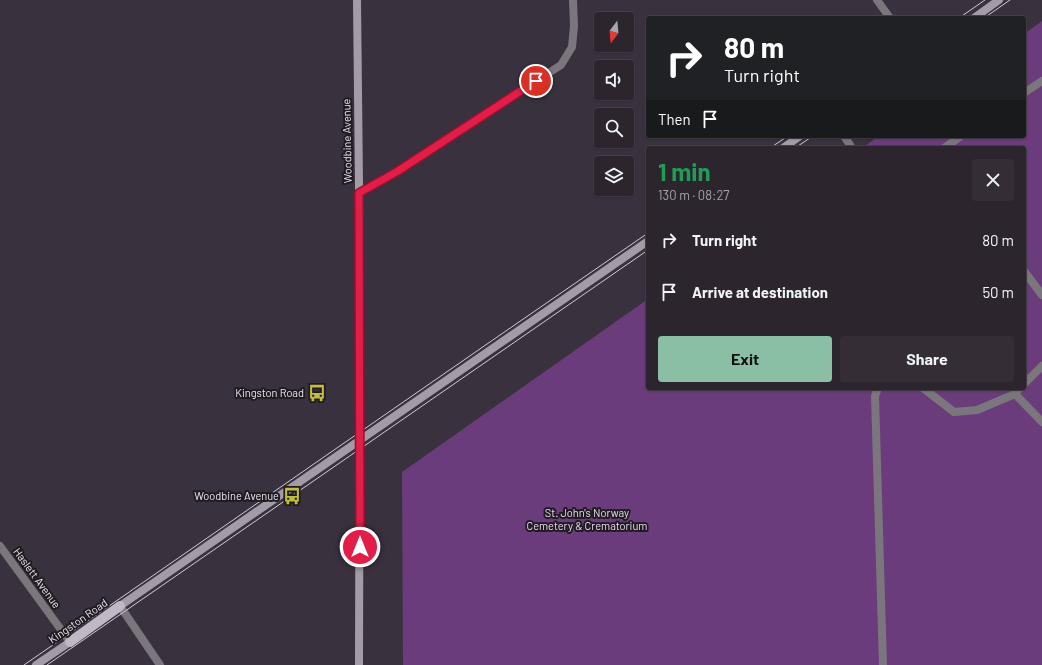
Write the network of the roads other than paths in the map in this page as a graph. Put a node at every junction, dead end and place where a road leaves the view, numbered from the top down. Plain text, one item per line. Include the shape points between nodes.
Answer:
1 (357, 0) edge
2 (573, 0) edge
3 (877, 0) edge
4 (999, 0) edge
5 (889, 16) edge
6 (977, 16) edge
7 (1042, 81) edge
8 (1026, 92) edge
9 (797, 138) edge
10 (958, 138) edge
11 (786, 146) edge
12 (947, 146) edge
13 (359, 193) junction
14 (646, 243) edge
15 (1026, 274) edge
16 (1042, 295) edge
17 (1042, 366) edge
18 (1026, 382) edge
19 (877, 390) edge
20 (926, 390) edge
21 (1018, 391) edge
22 (1042, 422) edge
23 (360, 440) junction
24 (0, 546) edge
25 (120, 606) junction
26 (70, 642) junction
27 (36, 665) edge
28 (160, 665) edge
29 (359, 665) edge
30 (883, 665) edge

1 - 13 main road, Woodbine Avenue
2 - 13 street via 572,47 561,65 398,171
3 - 5 street
4 - 6 main road
7 - 8 street
9 - 11 main road
10 - 12 street
13 - 23 main road, Woodbine Avenue
14 - 23 main road, Kingston Road
15 - 16 street
17 - 18 street
19 - 30 street via 875,396
20 - 21 street via 954,412 977,410
21 - 22 street
23 - 25 main road, Kingston Road
23 - 29 main road, Woodbine Avenue
24 - 26 street, Haslett Avenue
25 - 26 main road, Kingston Road
25 - 28 street
26 - 27 main road, Kingston Road

